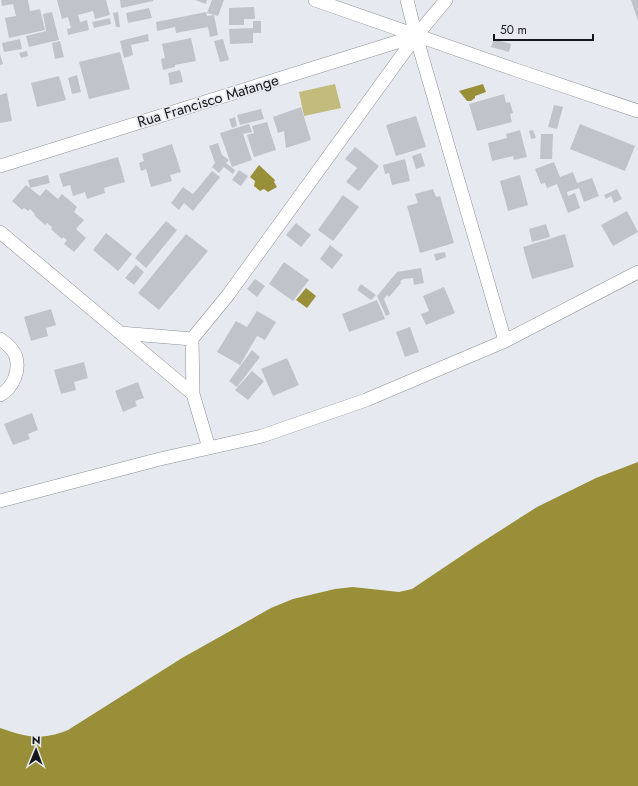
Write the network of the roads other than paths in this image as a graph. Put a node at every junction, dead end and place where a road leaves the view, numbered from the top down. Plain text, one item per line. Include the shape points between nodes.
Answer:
1 (315, 0) edge
2 (407, 0) edge
3 (446, 0) edge
4 (416, 36) junction
5 (638, 111) edge
6 (0, 166) edge
7 (0, 232) edge
8 (638, 272) edge
9 (120, 333) junction
10 (0, 338) edge
11 (192, 339) junction
12 (505, 341) junction
13 (193, 394) junction
14 (0, 395) edge
15 (209, 448) junction
16 (0, 501) edge

1 - 4 street
2 - 4 street
3 - 4 street
4 - 5 street
4 - 6 street, Rua Francisco Matange
4 - 11 street via 228,295
4 - 12 street
7 - 9 street
8 - 12 street
9 - 11 street
9 - 13 street
10 - 14 street via 7,343 16,357 16,377
11 - 13 street
12 - 15 street via 366,400 262,436
13 - 15 street
15 - 16 street

